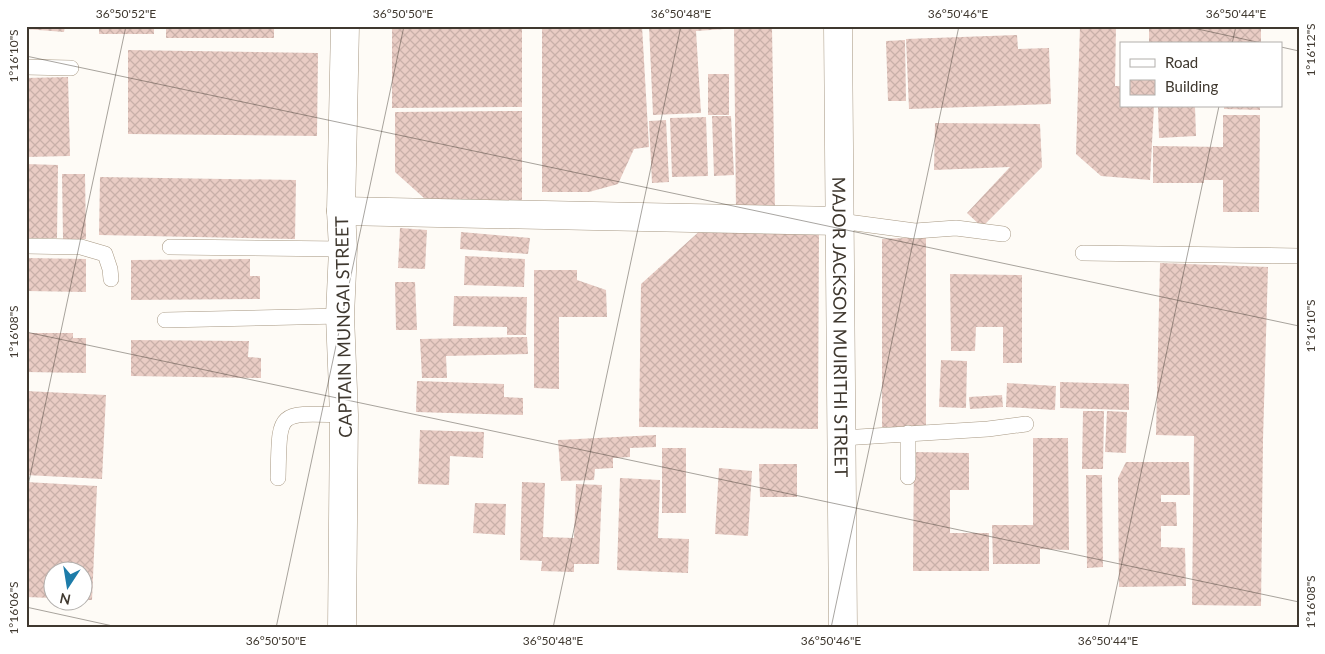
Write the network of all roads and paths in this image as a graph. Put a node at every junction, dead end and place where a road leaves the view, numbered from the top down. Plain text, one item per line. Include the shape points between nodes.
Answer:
1 (345, 26) edge
2 (838, 26) edge
3 (26, 67) edge
4 (71, 68) dead end
5 (341, 211) junction
6 (840, 221) junction
7 (1003, 234) dead end
8 (26, 246) edge
9 (170, 248) dead end
10 (343, 249) junction
11 (1083, 254) dead end
12 (1299, 256) edge
13 (111, 279) dead end
14 (340, 316) junction
15 (165, 320) dead end
16 (344, 414) junction
17 (1026, 424) dead end
18 (908, 433) junction
19 (842, 438) junction
20 (908, 477) dead end
21 (278, 478) dead end
22 (342, 628) edge
23 (843, 628) edge

1 - 5 street, CAPTAIN MUNGAI STREET
2 - 6 street, MAJOR JACKSON MUIRITHI STREET
3 - 4 lane
5 - 6 street
5 - 10 street, CAPTAIN MUNGAI STREET
6 - 7 lane via 915,231 956,228
6 - 19 street, MAJOR JACKSON MUIRITHI STREET
8 - 13 lane via 82,247 105,254
9 - 10 lane
10 - 14 street, CAPTAIN MUNGAI STREET
11 - 12 lane
14 - 15 lane
14 - 16 street, CAPTAIN MUNGAI STREET
16 - 21 lane via 298,414 286,418 279,430
16 - 22 street, CAPTAIN MUNGAI STREET
17 - 18 lane
18 - 19 lane
18 - 20 lane
19 - 23 street, MAJOR JACKSON MUIRITHI STREET

